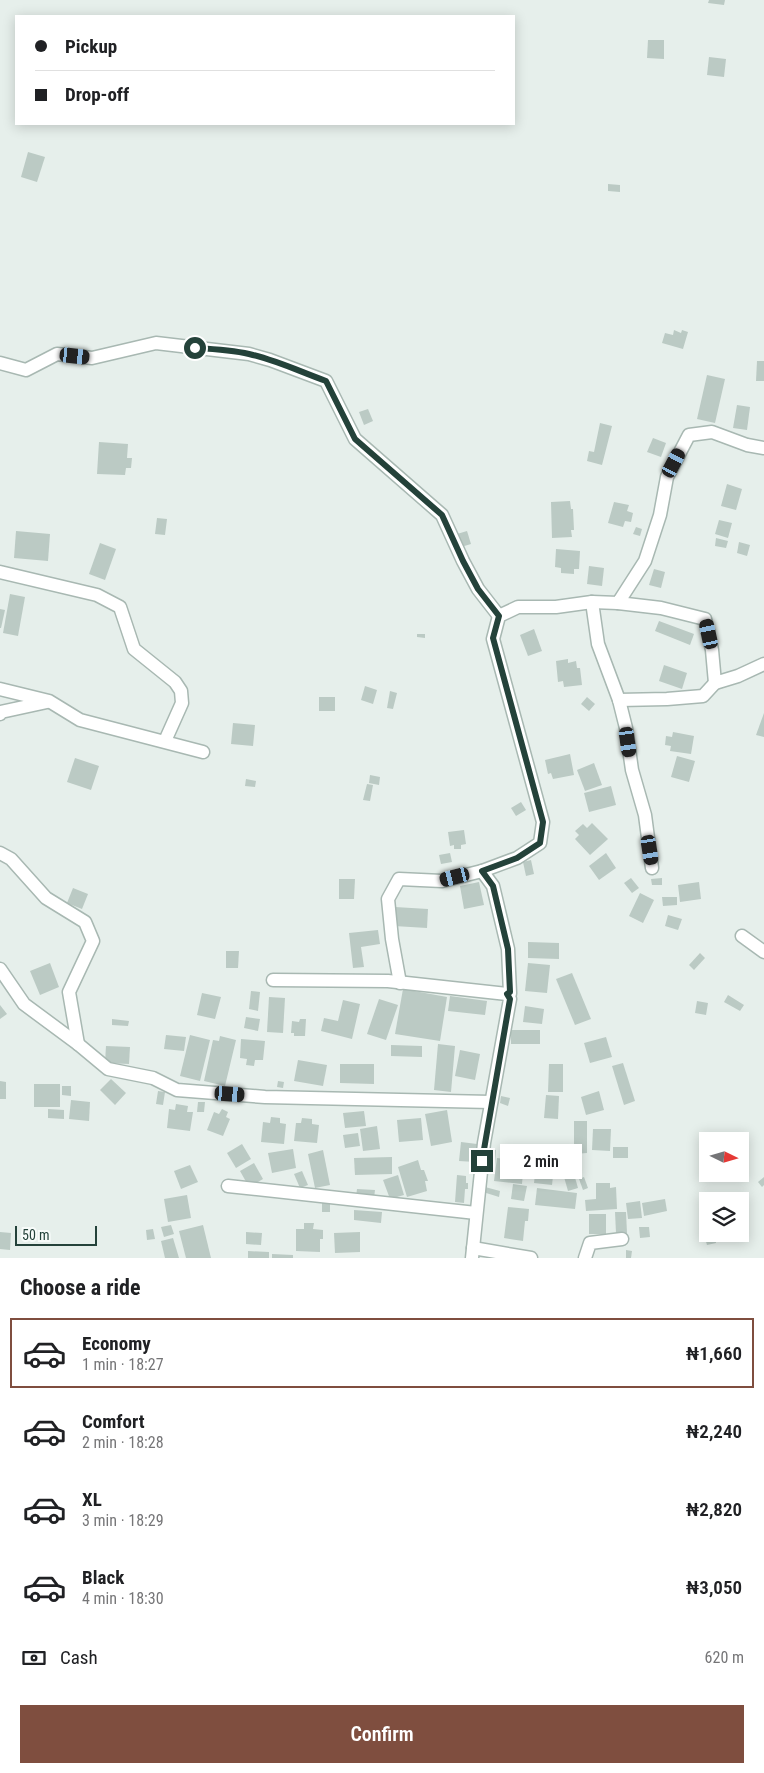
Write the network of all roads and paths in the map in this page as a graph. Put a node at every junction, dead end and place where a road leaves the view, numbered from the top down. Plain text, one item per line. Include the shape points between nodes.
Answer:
1 (0, 363) edge
2 (764, 448) edge
3 (0, 572) edge
4 (592, 602) junction
5 (615, 603) junction
6 (499, 616) junction
7 (595, 627) junction
8 (764, 664) edge
9 (716, 682) junction
10 (0, 689) edge
11 (619, 700) junction
12 (49, 701) junction
13 (0, 714) edge
14 (165, 741) junction
15 (203, 752) dead end
16 (0, 853) edge
17 (652, 868) dead end
18 (482, 871) junction
19 (742, 936) dead end
20 (764, 952) edge
21 (0, 970) edge
22 (273, 980) dead end
23 (400, 983) junction
24 (507, 994) junction
25 (78, 1044) junction
26 (491, 1102) junction
27 (228, 1186) dead end
28 (476, 1214) junction
29 (622, 1240) dead end
30 (473, 1253) edge
31 (531, 1258) edge
32 (585, 1258) edge

1 - 6 street via 26,370 57,354 92,358 156,343 248,354 326,381 355,439 442,515 478,589
2 - 5 street via 712,432 689,435 667,477 660,514 645,561
3 - 14 street via 97,595 120,607 134,649 175,682 181,691 182,704
4 - 5 street
4 - 6 street via 556,607 518,607
4 - 7 street
5 - 7 street
5 - 9 street via 660,608 705,619
6 - 18 street via 493,638 543,822 540,843 517,858
7 - 11 street
8 - 9 street
9 - 11 street via 703,696
10 - 12 street
11 - 17 street
12 - 13 street
12 - 14 street via 80,720
14 - 15 street
16 - 25 street via 11,859 46,898 85,922 93,941 69,992
18 - 23 street via 442,881 399,879 388,899
18 - 24 street via 493,886 508,949 510,992
19 - 20 street
21 - 25 street via 24,1004
22 - 23 street
23 - 24 street
24 - 26 street via 510,999
25 - 26 street via 108,1068 153,1078 177,1090 265,1097
26 - 28 street
27 - 28 street
28 - 30 street
29 - 32 street via 590,1243
30 - 31 street

